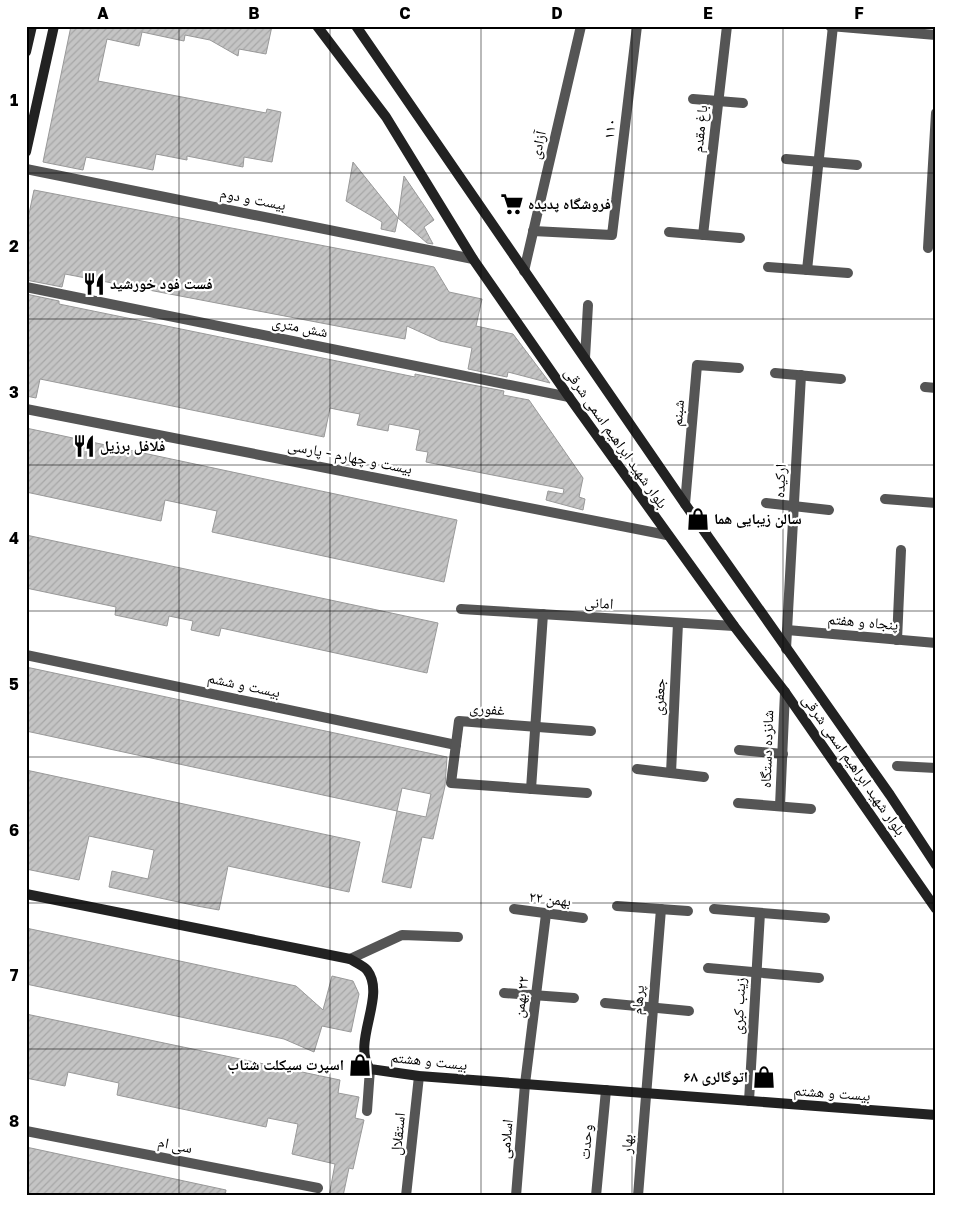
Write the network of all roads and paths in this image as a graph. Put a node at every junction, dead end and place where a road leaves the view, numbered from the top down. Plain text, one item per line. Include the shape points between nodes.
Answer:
1 (32, 26) edge
2 (54, 26) edge
3 (317, 26) edge
4 (356, 26) edge
5 (581, 26) edge
6 (637, 26) edge
7 (727, 26) edge
8 (831, 26) edge
9 (936, 35) edge
10 (26, 52) edge
11 (693, 99) dead end
12 (718, 101) junction
13 (744, 103) dead end
14 (936, 113) edge
15 (26, 152) edge
16 (786, 159) dead end
17 (818, 162) junction
18 (857, 165) dead end
19 (26, 169) edge
20 (534, 232) junction
21 (669, 232) dead end
22 (704, 235) junction
23 (740, 238) dead end
24 (928, 248) dead end
25 (473, 259) junction
26 (768, 267) dead end
27 (807, 270) junction
28 (524, 272) junction
29 (848, 273) dead end
30 (26, 288) edge
31 (588, 306) dead end
32 (584, 358) junction
33 (739, 368) dead end
34 (775, 373) dead end
35 (801, 375) junction
36 (841, 379) dead end
37 (569, 397) junction
38 (26, 409) edge
39 (886, 499) dead end
40 (766, 503) dead end
41 (936, 503) edge
42 (685, 504) junction
43 (794, 506) junction
44 (829, 510) dead end
45 (667, 535) junction
46 (901, 550) dead end
47 (462, 609) dead end
48 (543, 614) junction
49 (678, 623) junction
50 (734, 626) junction
51 (787, 630) junction
52 (897, 640) junction
53 (936, 643) edge
54 (786, 649) junction
55 (26, 655) edge
56 (785, 692) junction
57 (537, 728) junction
58 (591, 731) dead end
59 (456, 745) junction
60 (739, 750) dead end
61 (783, 754) junction
62 (897, 766) dead end
63 (936, 768) edge
64 (637, 770) dead end
65 (671, 773) junction
66 (704, 777) dead end
67 (531, 789) junction
68 (587, 793) dead end
69 (738, 802) dead end
70 (780, 806) junction
71 (811, 809) dead end
72 (936, 865) edge
73 (26, 894) edge
74 (617, 906) dead end
75 (514, 909) dead end
76 (661, 909) junction
77 (714, 909) dead end
78 (936, 909) edge
79 (688, 911) dead end
80 (760, 913) junction
81 (546, 914) junction
82 (583, 918) dead end
83 (825, 918) dead end
84 (458, 938) dead end
85 (350, 960) junction
86 (708, 968) dead end
87 (756, 972) junction
88 (819, 978) dead end
89 (504, 993) dead end
90 (536, 996) junction
91 (574, 998) dead end
92 (605, 1003) dead end
93 (652, 1008) junction
94 (688, 1010) dead end
95 (370, 1069) junction
96 (419, 1076) junction
97 (525, 1084) junction
98 (606, 1090) junction
99 (646, 1094) junction
100 (748, 1101) junction
101 (367, 1111) dead end
102 (936, 1115) edge
103 (26, 1131) edge
104 (318, 1188) dead end
105 (406, 1196) edge
106 (516, 1196) edge
107 (596, 1196) edge
108 (638, 1196) edge

1 - 10 main road
2 - 15 main road
3 - 25 main road, بلوار شهید ابراهیم اسمی شرقی via 386,116
4 - 28 main road, بلوار شهید ابراهیم اسمی شرقی
5 - 20 street, آزادی
6 - 20 street, ۱۱۰ via 612,235
7 - 12 street, باغ مقدم
8 - 9 street
8 - 17 street
11 - 12 street
12 - 13 street
12 - 22 street, باغ مقدم
14 - 24 street
16 - 17 street
17 - 18 street
17 - 27 street
19 - 25 street, بیست و دوم
20 - 28 street, آزادی
21 - 22 street
22 - 23 street
25 - 37 main road, بلوار شهید ابراهیم اسمی شرقی
26 - 27 street
27 - 29 street
28 - 32 main road, بلوار شهید ابراهیم اسمی شرقی
30 - 37 street, شش متری
31 - 32 street
32 - 42 main road, بلوار شهید ابراهیم اسمی شرقی
33 - 42 street, شبنم via 697,365
34 - 35 street
35 - 36 street
35 - 43 street, ارکیده
37 - 45 main road, بلوار شهید ابراهیم اسمی شرقی
38 - 45 street, بیست و چهارم - پارسی
39 - 41 street
40 - 43 street
42 - 54 main road, بلوار شهید ابراهیم اسمی شرقی
43 - 44 street
43 - 51 street, ارکیده
45 - 50 main road, بلوار شهید ابراهیم اسمی شرقی
46 - 52 street
47 - 48 street, امانی
48 - 49 street, امانی
48 - 57 street
49 - 50 street, امانی
49 - 65 street, جعفری
50 - 56 main road, بلوار شهید ابراهیم اسمی شرقی
51 - 52 street, پنجاه و هفتم
51 - 54 street, ارکیده
52 - 53 street, پنجاه و هفتم
54 - 72 main road, بلوار شهید ابراهیم اسمی شرقی
55 - 59 street, بیست و ششم
56 - 61 street, شانزده دستگاه
56 - 78 main road, بلوار شهید ابراهیم اسمی شرقی
57 - 58 street
57 - 59 street, غفوری via 459,721
57 - 67 street
59 - 67 street via 451,783
60 - 61 street
61 - 70 street, شانزده دستگاه
62 - 63 street
64 - 65 street
65 - 66 street
67 - 68 street
69 - 70 street
70 - 71 street
73 - 85 main road, بیست و هشتم
74 - 76 street
75 - 81 street, ۲۲ بهمن
76 - 79 street
76 - 93 street, پرهام
77 - 80 street
80 - 83 street
80 - 87 street, زینب کبری
81 - 82 street, ۲۲ بهمن
81 - 90 street, ٢٢ بهمن
84 - 85 street via 402,935
85 - 95 main road, بیست و هشتم via 366,969 371,979 373,990 364,1054
86 - 87 street
87 - 88 street
87 - 100 street, زینب کبری
89 - 90 street
90 - 91 street
90 - 97 street, ٢٢ بهمن
92 - 93 street
93 - 94 street
93 - 99 street, پرهام
95 - 96 main road, بیست و هشتم
95 - 101 street
96 - 97 main road, بیست و هشتم
96 - 105 street, استقلال
97 - 98 main road, بیست و هشتم
97 - 106 street, اسلامی
98 - 99 main road, بیست و هشتم
98 - 107 street, وحدت
99 - 100 main road, بیست و هشتم
99 - 108 street, بهار
100 - 102 main road, بیست و هشتم
103 - 104 street, سی ام

